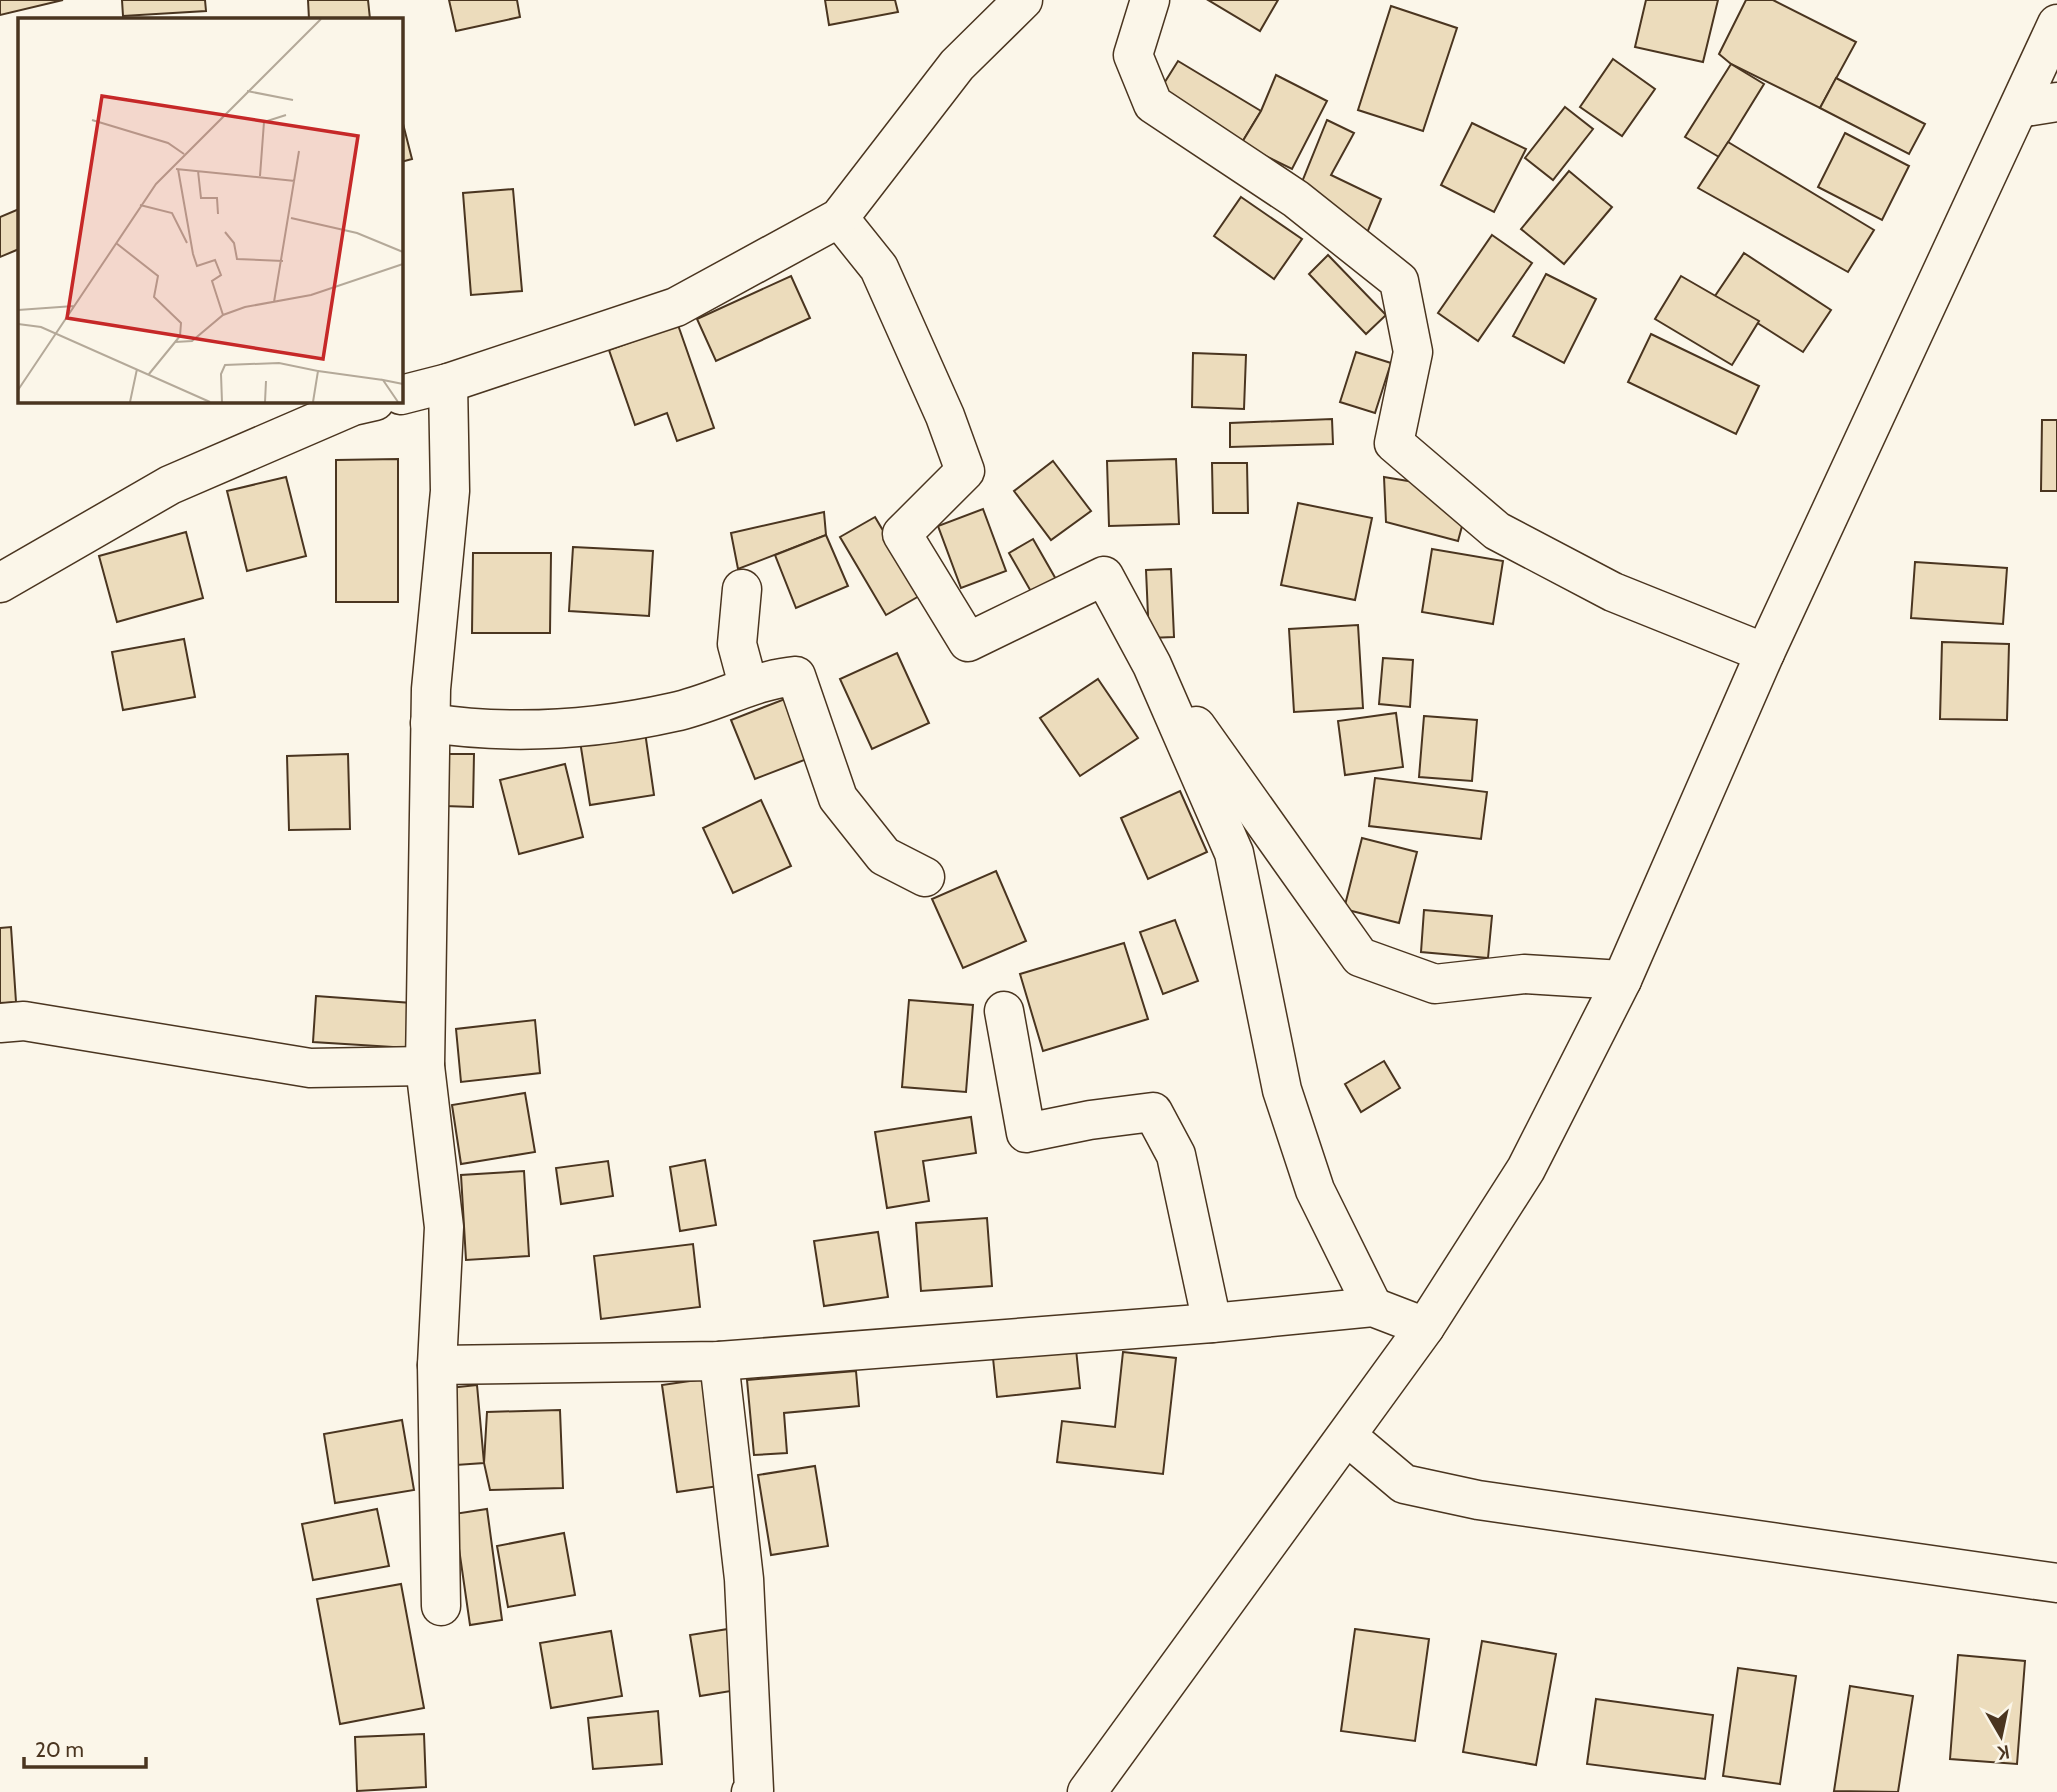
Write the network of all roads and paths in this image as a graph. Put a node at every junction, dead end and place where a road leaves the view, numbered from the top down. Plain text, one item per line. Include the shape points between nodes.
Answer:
1 (1023, 0) edge
2 (1150, 0) edge
3 (2057, 24) edge
4 (2057, 102) edge
5 (2019, 108) junction
6 (839, 218) junction
7 (448, 383) junction
8 (402, 395) edge
9 (371, 402) edge
10 (0, 583) edge
11 (742, 589) dead end
12 (1765, 653) junction
13 (1152, 665) junction
14 (748, 685) junction
15 (430, 723) junction
16 (925, 877) dead end
17 (1622, 980) junction
18 (1004, 1011) dead end
19 (0, 1023) edge
20 (425, 1066) junction
21 (1373, 1307) junction
22 (1212, 1323) junction
23 (1425, 1327) junction
24 (719, 1361) junction
25 (437, 1365) junction
26 (1347, 1436) junction
27 (2057, 1583) edge
28 (442, 1606) dead end
29 (751, 1792) edge
30 (1087, 1792) edge

1 - 6 street via 957,65
2 - 12 street via 1133,55 1153,104 1296,199 1399,281 1413,352 1394,443 1497,531 1613,592
3 - 5 street
4 - 5 street
5 - 12 street
6 - 7 street via 676,307
6 - 13 street via 878,268 965,471 901,534 968,642 1104,576
7 - 8 street
7 - 15 street via 450,491
9 - 10 street via 170,485
11 - 14 street via 737,644
12 - 17 street
13 - 17 street via 1360,957 1435,984 1524,974
13 - 21 street via 1234,853 1282,1090 1315,1190
14 - 15 street via 675,712 536,732
14 - 16 street via 796,676 838,798 884,856
15 - 20 street
17 - 23 street via 1526,1169
18 - 22 street via 1026,1133 1153,1112 1176,1155
19 - 20 street via 24,1021 310,1068
20 - 25 street via 444,1227
21 - 22 street
21 - 23 street
22 - 24 street
23 - 26 street
24 - 25 street
24 - 29 street via 744,1579
25 - 28 street
26 - 27 street via 1404,1484 1478,1500
26 - 30 street

